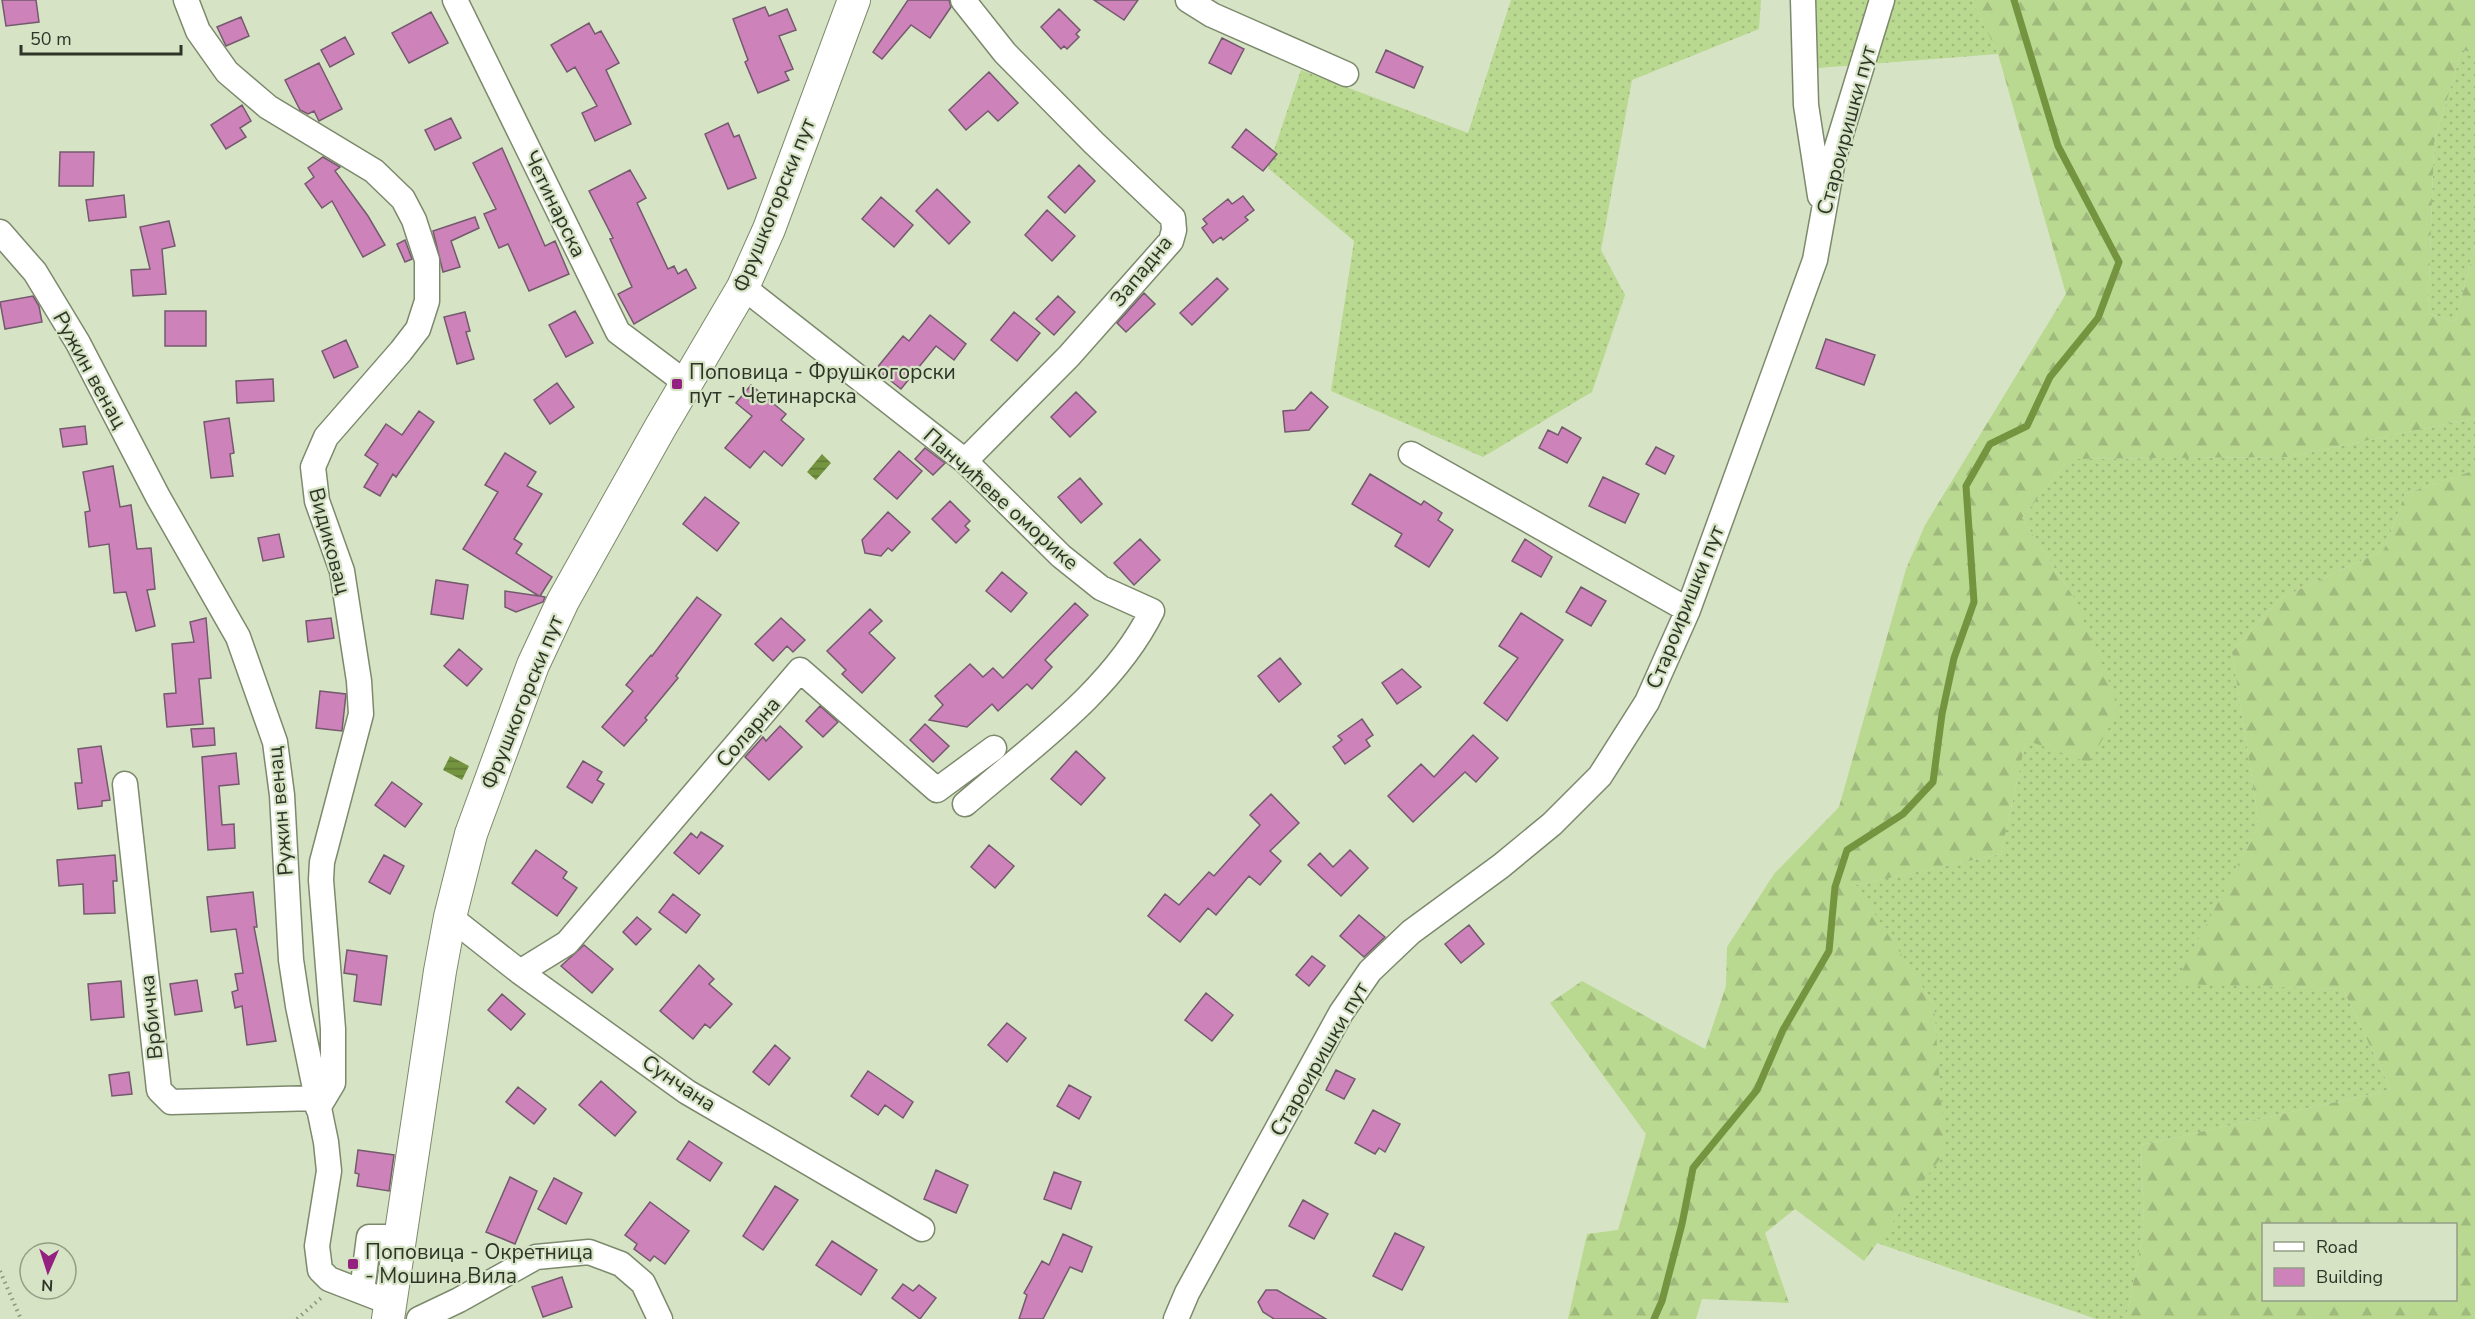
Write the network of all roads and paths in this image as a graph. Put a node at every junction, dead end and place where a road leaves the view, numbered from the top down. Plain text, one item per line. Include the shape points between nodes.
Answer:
1 (186, 0) edge
2 (454, 0) edge
3 (854, 0) edge
4 (963, 0) edge
5 (1188, 0) edge
6 (1803, 0) edge
7 (1882, 0) edge
8 (1214, 8) edge
9 (1346, 74) dead end
10 (1822, 213) junction
11 (0, 232) edge
12 (743, 287) junction
13 (686, 383) junction
14 (1411, 454) dead end
15 (965, 460) junction
16 (1688, 610) junction
17 (994, 748) dead end
18 (125, 783) dead end
19 (965, 804) dead end
20 (450, 917) junction
21 (520, 972) junction
22 (317, 1103) junction
23 (922, 1229) dead end
24 (401, 1238) junction
25 (0, 1271) edge
26 (362, 1291) junction
27 (389, 1311) edge
28 (21, 1319) edge
29 (419, 1319) edge
30 (660, 1319) edge
31 (1176, 1319) edge

1 - 22 street, Видиковац via 198,31 227,72 268,107 374,171 403,199 427,260 427,301 418,328 326,437 313,466 317,501 342,571 361,714 322,862 333,1083
2 - 13 street, Четинарска via 618,332
3 - 12 street, Фрушкогорски пут via 769,229
4 - 15 street, Западна via 1005,53 1173,218 1174,230 1171,241 1069,356
5 - 8 street
6 - 10 street via 1806,105
7 - 10 street, Староиришки пут via 1833,160
8 - 9 street
10 - 16 street, Староиришки пут via 1815,260
11 - 22 street, Ружин венац via 35,272 78,343 158,497 238,637 275,742 282,795 291,960
12 - 13 street, Фрушкогорски пут
12 - 15 street, Панчићеве оморике
13 - 20 street, Фрушкогорски пут via 563,601 533,665 471,834
14 - 16 street
15 - 19 street, Панчићеве оморике via 1062,556 1101,588 1152,611 1131,648 1097,688
16 - 31 street, Староиришки пут via 1647,702 1600,776 1552,824 1411,932 1370,971 1341,1013
17 - 21 street, Соларна via 937,789 800,670 567,943
18 - 22 street, Врбичка via 159,1090 171,1102
20 - 21 street, Сунчана
20 - 24 street, Фрушкогорски пут
21 - 23 street, Сунчана via 687,1092
22 - 26 street, Ружин венац via 329,1171 318,1246 320,1270 329,1279
24 - 26 street via 369,1237
24 - 27 street, Фрушкогорски пут
25 - 28 path
26 - 27 street, Ружин венац
29 - 30 street via 536,1257 589,1252 621,1264 643,1283

